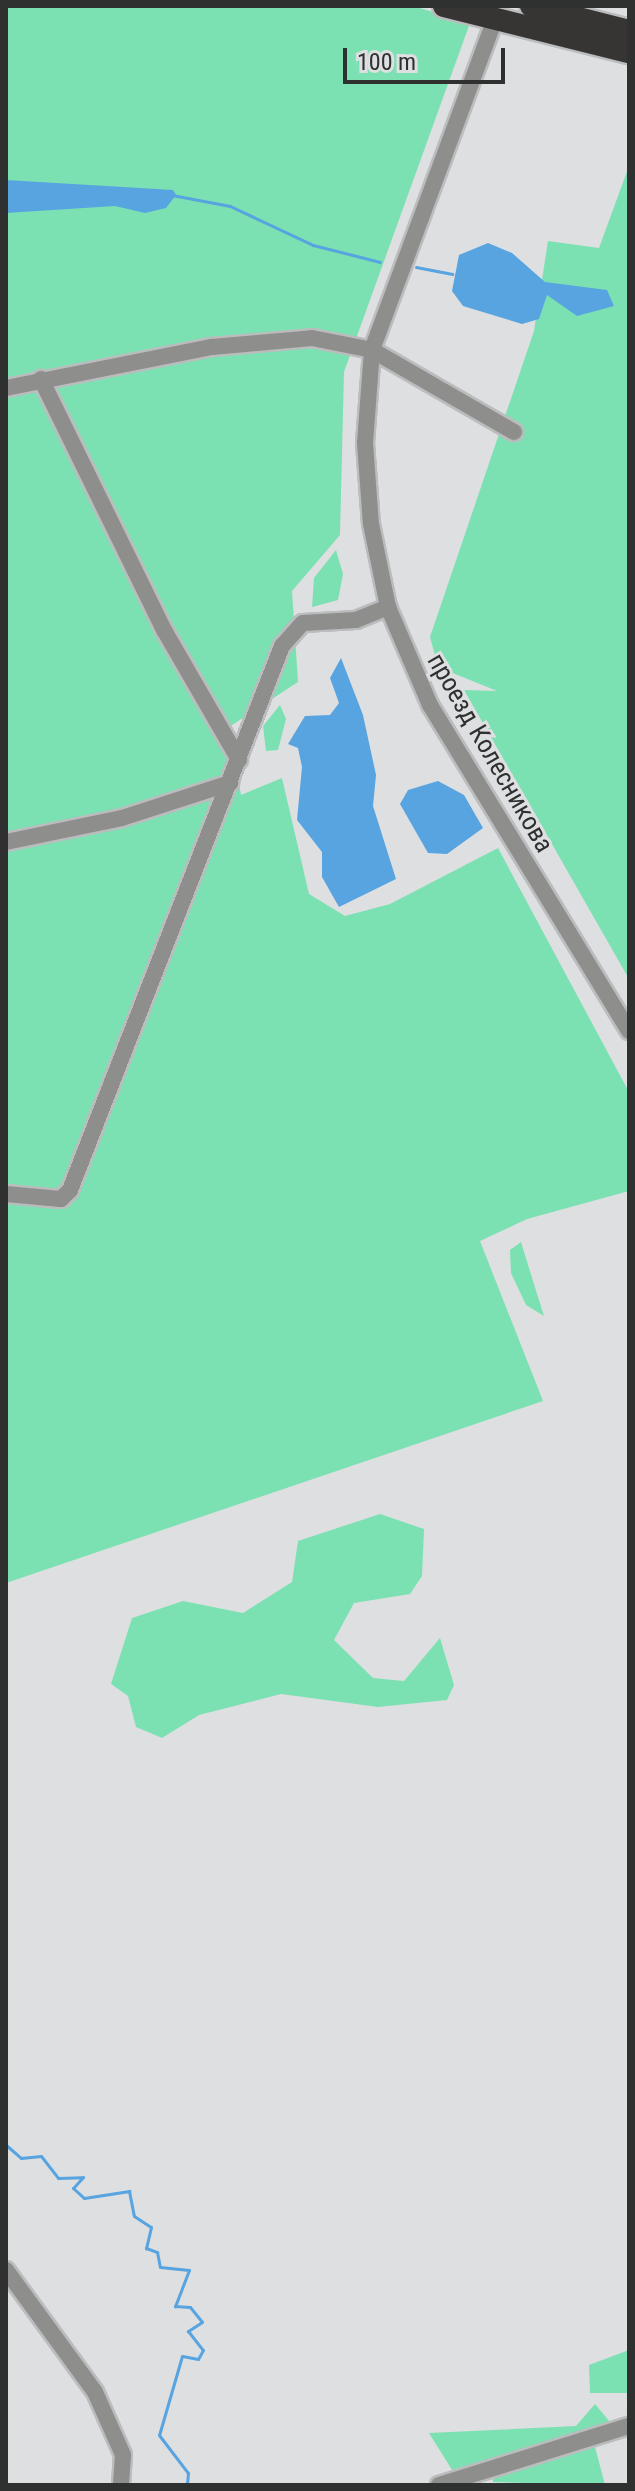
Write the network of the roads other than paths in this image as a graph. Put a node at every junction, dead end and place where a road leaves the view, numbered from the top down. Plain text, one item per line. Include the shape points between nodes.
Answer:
1 (444, 6) edge
2 (531, 6) edge
3 (497, 13) edge
4 (629, 31) edge
5 (629, 52) edge
6 (372, 350) junction
7 (41, 379) junction
8 (6, 388) edge
9 (514, 432) dead end
10 (388, 607) junction
11 (239, 760) junction
12 (230, 783) junction
13 (6, 842) edge
14 (629, 1031) edge
15 (6, 1194) edge
16 (6, 2270) edge
17 (629, 2426) edge
18 (121, 2485) edge
19 (439, 2485) edge

1 - 3 highway
2 - 4 highway
3 - 5 highway
3 - 6 street, проезд Колесникова
6 - 7 street via 312,338 212,347
6 - 9 street
6 - 10 street, проезд Колесникова via 366,476
7 - 8 street
7 - 11 street via 164,630
10 - 11 street via 356,620 303,623 282,646
10 - 14 street, проезд Колесникова via 436,715
11 - 12 street
12 - 13 street via 122,818
12 - 15 street via 70,1190 61,1199
16 - 18 street via 73,2354 102,2404 123,2455
17 - 19 street

